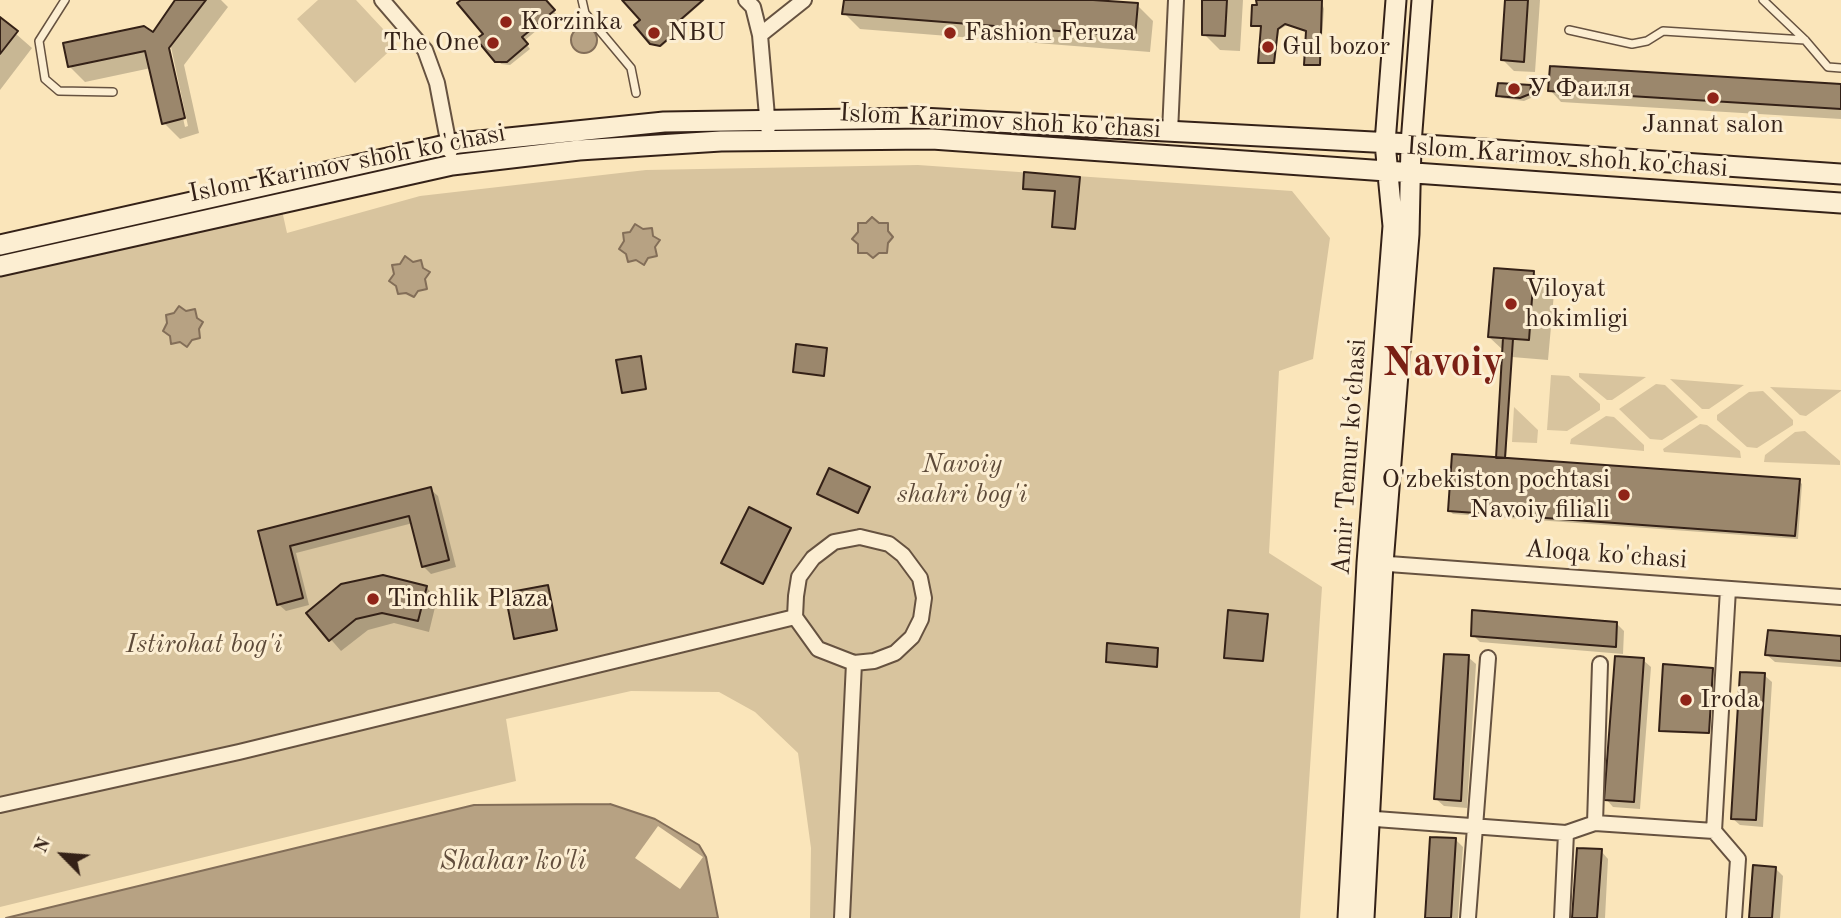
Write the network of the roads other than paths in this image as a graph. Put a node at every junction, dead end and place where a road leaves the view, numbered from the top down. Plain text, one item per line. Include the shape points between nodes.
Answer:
1 (65, 0) edge
2 (382, 0) edge
3 (582, 0) edge
4 (746, 0) edge
5 (804, 0) edge
6 (1176, 0) edge
7 (1396, 0) edge
8 (1422, 0) edge
9 (1763, 0) edge
10 (1569, 30) dead end
11 (760, 35) junction
12 (1805, 40) junction
13 (1841, 68) edge
14 (113, 92) dead end
15 (636, 93) dead end
16 (768, 119) junction
17 (1170, 132) junction
18 (769, 140) junction
19 (1385, 143) junction
20 (450, 144) junction
21 (1411, 144) junction
22 (452, 165) junction
23 (1387, 172) junction
24 (1410, 173) junction
25 (1841, 174) edge
26 (1841, 203) edge
27 (3, 244) edge
28 (0, 268) edge
29 (1375, 563) junction
30 (1728, 589) junction
31 (1841, 597) edge
32 (795, 617) junction
33 (1488, 658) dead end
34 (853, 663) junction
35 (1600, 664) dead end
36 (0, 805) edge
37 (1363, 818) junction
38 (1595, 823) junction
39 (1475, 824) junction
40 (1714, 831) junction
41 (1566, 833) junction
42 (842, 918) edge
43 (1349, 918) edge
44 (1364, 918) edge
45 (1468, 918) edge
46 (1562, 918) edge
47 (1734, 918) edge

1 - 14 lane via 39,41 45,79 59,91
2 - 20 street via 425,50
3 - 15 lane via 585,13 631,68
4 - 11 street via 753,7
5 - 11 street
6 - 17 street
7 - 19 main road, Amir Temur ko‘chasi
8 - 21 main road, Amir Temur ko‘chasi
9 - 12 lane
10 - 12 lane via 1632,44 1663,31
11 - 16 street
12 - 13 lane via 1828,67
16 - 17 main road, Islom Karimov shoh ko'chasi via 921,118
16 - 18 street
16 - 20 main road, Islom Karimov shoh ko'chasi via 664,122
17 - 19 main road, Islom Karimov shoh ko'chasi
18 - 22 main road, Islom Karimov shoh ko'chasi via 579,150
18 - 23 main road, Islom Karimov shoh ko'chasi via 932,139
19 - 21 main road, Islom Karimov shoh ko'chasi
19 - 23 main road, Amir Temur ko‘chasi
20 - 22 street
20 - 27 main road, Islom Karimov shoh ko'chasi
21 - 24 main road, Amir Temur ko‘chasi
21 - 25 main road, Islom Karimov shoh ko'chasi
22 - 28 main road, Islom Karimov shoh ko'chasi
23 - 24 main road, Islom Karimov shoh ko'chasi
23 - 29 main road, Amir Temur ko‘chasi via 1393,226
24 - 26 main road, Islom Karimov shoh ko'chasi
24 - 29 main road, Amir Temur ko‘chasi via 1409,234
27 - 28 street
29 - 30 street, Aloqa ko'chasi
29 - 37 main road, Amir Temur ko‘chasi
30 - 31 street, Aloqa ko'chasi
30 - 40 street
32 - 34 street via 818,649
32 - 34 street via 799,577 813,558 834,542 860,537 889,544 903,555 920,578 924,598 921,619 912,637 895,653
32 - 36 street
33 - 39 street
34 - 42 street
35 - 38 street
37 - 39 street
37 - 43 main road, Amir Temur ko‘chasi
37 - 44 main road, Amir Temur ko‘chasi
38 - 40 street
38 - 41 street
39 - 41 street
39 - 45 street
40 - 47 street via 1738,859
41 - 46 street

